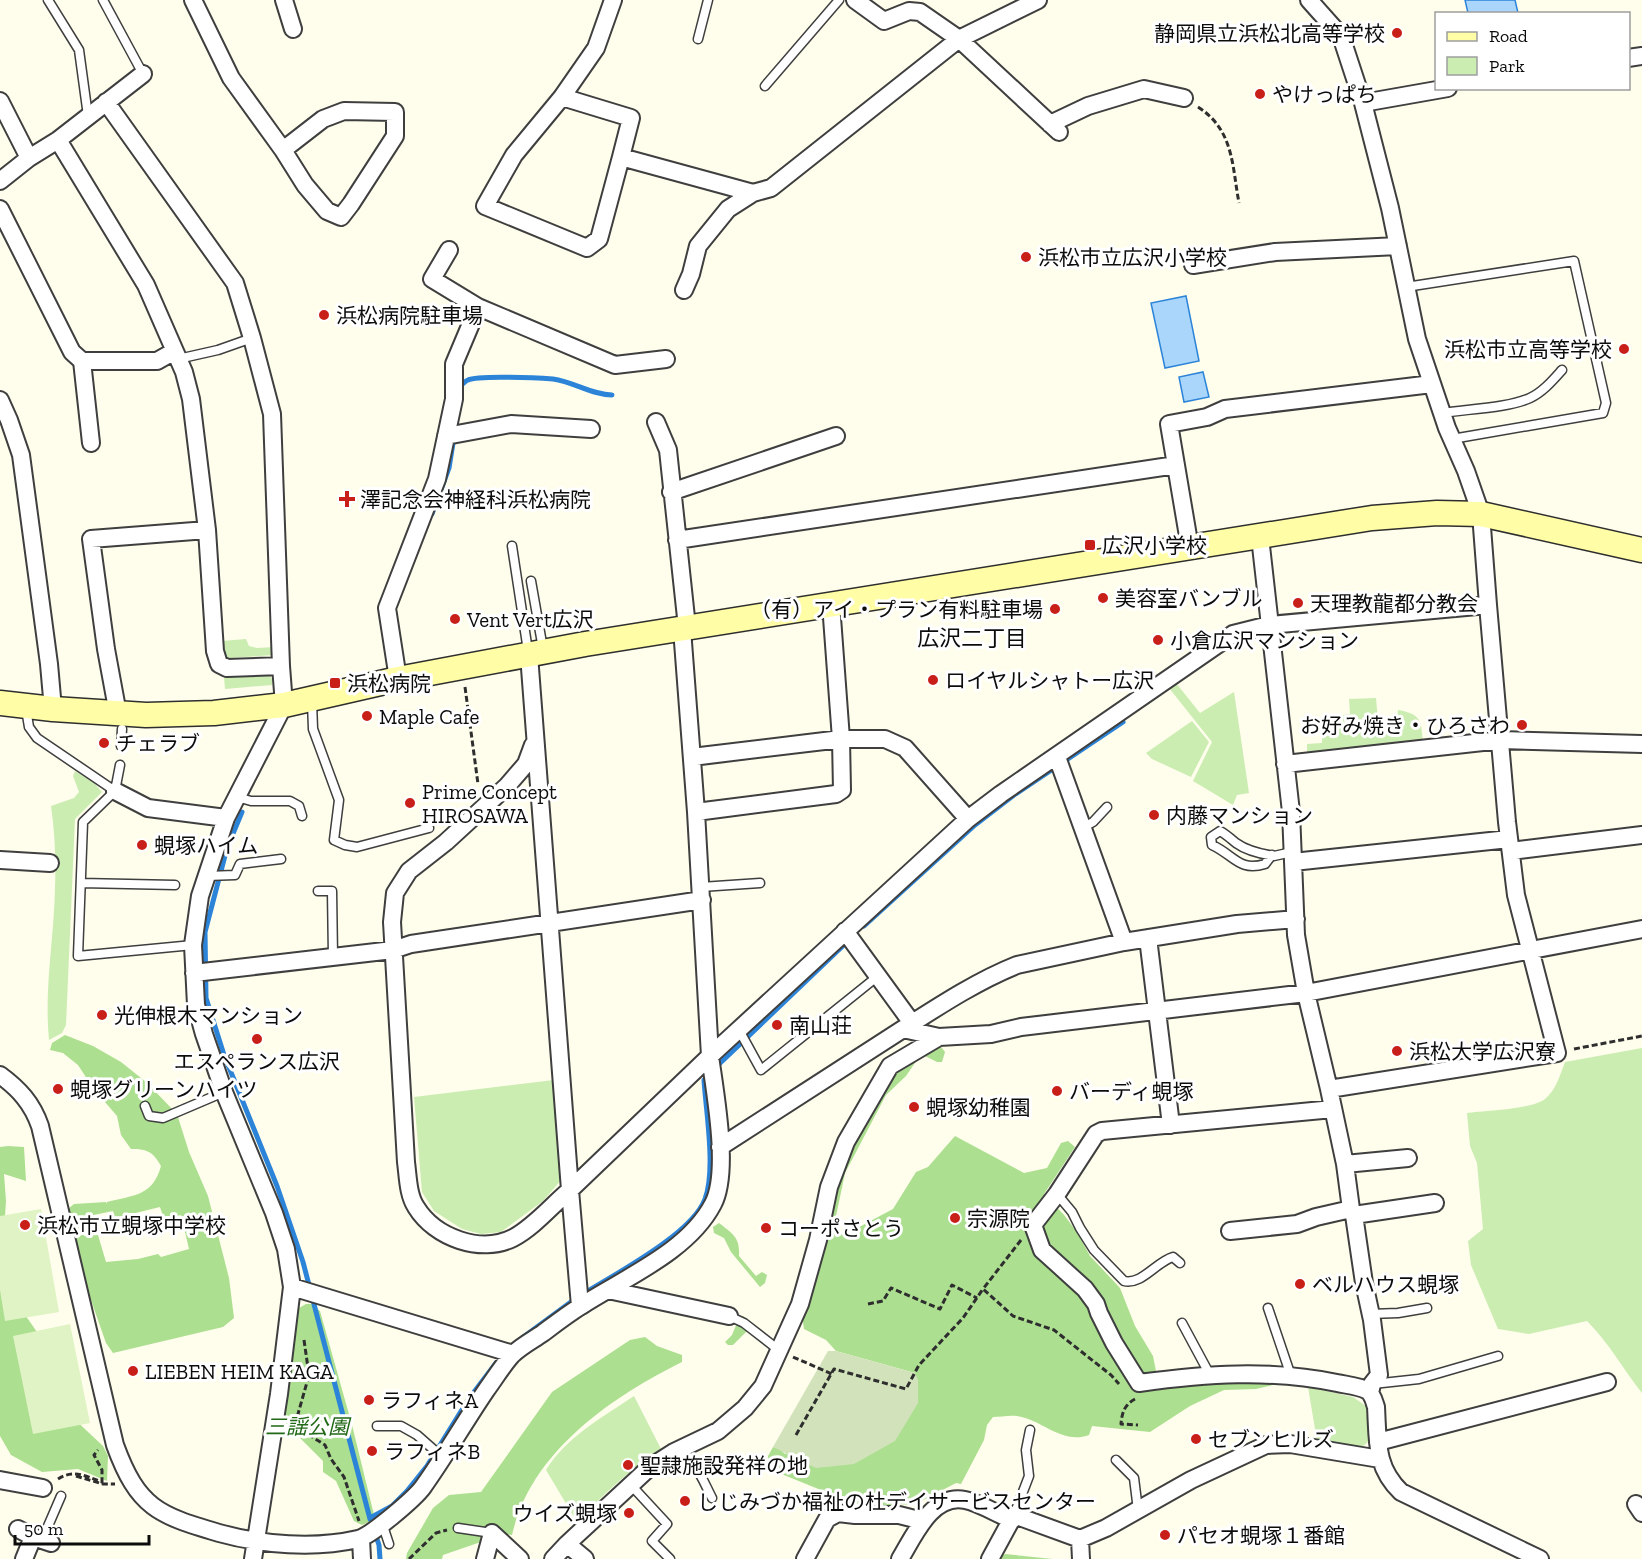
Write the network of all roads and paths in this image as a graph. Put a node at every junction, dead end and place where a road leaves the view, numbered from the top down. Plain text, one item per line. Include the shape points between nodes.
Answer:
1 (48, 0) edge
2 (103, 0) edge
3 (193, 0) edge
4 (284, 0) edge
5 (613, 0) edge
6 (708, 0) edge
7 (839, 0) edge
8 (855, 0) edge
9 (1038, 0) edge
10 (1309, 0) edge
11 (292, 29) dead end
12 (698, 39) dead end
13 (959, 39) junction
14 (143, 74) joint
15 (765, 86) dead end
16 (1437, 90) edge
17 (562, 97) junction
18 (1184, 98) joint
19 (0, 100) edge
20 (106, 102) junction
21 (1363, 103) junction
22 (88, 116) junction
23 (58, 140) junction
24 (283, 150) junction
25 (621, 157) junction
26 (29, 158) junction
27 (0, 181) edge
28 (753, 193) junction
29 (1239, 203) dead end
30 (0, 209) edge
31 (1398, 246) junction
32 (449, 250) dead end
33 (1192, 265) dead end
34 (1406, 287) junction
35 (684, 290) dead end
36 (478, 307) junction
37 (252, 338) junction
38 (175, 356) junction
39 (666, 359) dead end
40 (82, 361) junction
41 (1562, 370) dead end
42 (1432, 384) junction
43 (0, 400) edge
44 (1442, 413) junction
45 (656, 422) dead end
46 (591, 429) dead end
47 (454, 435) junction
48 (836, 436) dead end
49 (1452, 439) junction
50 (91, 443) dead end
51 (1176, 465) junction
52 (671, 492) junction
53 (1481, 514) junction
54 (207, 530) junction
55 (1260, 537) junction
56 (677, 540) junction
57 (512, 546) dead end
58 (1190, 548) junction
59 (1642, 550) edge
60 (531, 581) dead end
61 (831, 604) junction
62 (1488, 605) junction
63 (1269, 625) junction
64 (684, 628) junction
65 (536, 653) junction
66 (281, 666) junction
67 (398, 679) junction
68 (465, 682) dead end
69 (312, 699) junction
70 (0, 703) edge
71 (26, 705) junction
72 (284, 705) junction
73 (52, 709) junction
74 (120, 722) junction
75 (841, 739) junction
76 (1501, 740) junction
77 (534, 742) junction
78 (1642, 744) edge
79 (121, 746) dead end
80 (692, 757) junction
81 (1057, 757) junction
82 (1286, 764) junction
83 (120, 765) dead end
84 (478, 784) dead end
85 (115, 791) junction
86 (237, 797) junction
87 (1107, 807) dead end
88 (696, 812) junction
89 (302, 816) dead end
90 (226, 818) junction
91 (968, 819) junction
92 (429, 828) dead end
93 (1082, 828) junction
94 (1642, 835) edge
95 (1510, 844) junction
96 (1272, 855) junction
97 (1293, 857) junction
98 (281, 859) dead end
99 (0, 860) edge
100 (50, 863) dead end
101 (210, 876) junction
102 (81, 883) junction
103 (760, 883) dead end
104 (175, 885) dead end
105 (318, 891) dead end
106 (701, 894) junction
107 (1296, 919) junction
108 (549, 922) junction
109 (1642, 929) edge
110 (845, 931) junction
111 (1148, 938) junction
112 (1124, 942) junction
113 (193, 945) junction
114 (393, 950) junction
115 (1529, 951) junction
116 (333, 957) junction
117 (201, 972) junction
118 (878, 976) junction
119 (1306, 993) junction
120 (1156, 1012) junction
121 (907, 1026) junction
122 (742, 1035) junction
123 (1642, 1036) edge
124 (939, 1037) junction
125 (1557, 1053) junction
126 (711, 1065) junction
127 (0, 1075) edge
128 (1329, 1089) junction
129 (224, 1092) junction
130 (145, 1106) dead end
131 (1333, 1109) junction
132 (1171, 1125) junction
133 (720, 1147) junction
134 (1408, 1158) dead end
135 (1345, 1164) junction
136 (570, 1190) junction
137 (1057, 1194) junction
138 (1435, 1203) dead end
139 (1353, 1212) junction
140 (1034, 1225) junction
141 (1230, 1231) dead end
142 (1180, 1263) dead end
143 (983, 1288) junction
144 (608, 1290) junction
145 (304, 1291) junction
146 (976, 1298) junction
147 (580, 1299) junction
148 (868, 1304) dead end
149 (1268, 1308) dead end
150 (1426, 1308) dead end
151 (1370, 1314) junction
152 (729, 1316) joint
153 (1182, 1323) dead end
154 (304, 1337) dead end
155 (780, 1351) junction
156 (506, 1352) junction
157 (1498, 1356) dead end
158 (832, 1374) junction
159 (1210, 1376) junction
160 (1291, 1377) junction
161 (1139, 1383) junction
162 (1607, 1383) dead end
163 (1371, 1389) junction
164 (1122, 1412) dead end
165 (1138, 1425) dead end
166 (377, 1426) dead end
167 (1030, 1430) dead end
168 (796, 1435) dead end
169 (1378, 1442) junction
170 (115, 1445) junction
171 (674, 1452) junction
172 (440, 1455) junction
173 (1380, 1459) junction
174 (1116, 1460) dead end
175 (76, 1476) dead end
176 (0, 1480) edge
177 (630, 1484) junction
178 (133, 1485) junction
179 (43, 1488) joint
180 (61, 1496) dead end
181 (712, 1498) dead end
182 (1138, 1510) junction
183 (1013, 1518) junction
184 (923, 1521) junction
185 (458, 1528) joint
186 (18, 1529) dead end
187 (373, 1530) junction
188 (492, 1533) junction
189 (1080, 1539) junction
190 (42, 1540) junction
191 (390, 1544) dead end
192 (567, 1544) junction
193 (255, 1551) edge
194 (24, 1559) edge
195 (362, 1559) edge
196 (409, 1559) edge
197 (485, 1559) edge
198 (520, 1559) edge
199 (553, 1559) edge
200 (585, 1559) edge
201 (670, 1559) edge
202 (804, 1559) edge
203 (900, 1559) edge
204 (990, 1559) edge
205 (1081, 1559) edge
206 (1540, 1559) edge

1 - 22 lane via 79,50
2 - 14 lane
3 - 24 street via 231,78
4 - 11 street
5 - 17 street via 596,48
6 - 12 lane
7 - 15 lane
8 - 13 street via 884,21 909,11 920,12
9 - 13 street
10 - 21 street via 1341,36
13 - 18 street via 1054,128 1088,105 1144,89
13 - 28 street via 771,189
14 - 20 street
16 - 21 street
17 - 25 street via 632,118
17 - 25 street via 514,155 485,206 587,248 599,239
18 - 29 path via 1213,117 1228,143
19 - 26 street
20 - 22 street
20 - 37 street via 235,283
21 - 31 street
22 - 23 street
23 - 26 street
23 - 38 street via 146,285
24 - 24 street via 327,211 341,217 395,136 395,112 344,111 323,119
25 - 28 street
26 - 27 street
28 - 35 street via 728,208 698,246
30 - 40 street via 62,335
31 - 33 street via 1275,252
31 - 34 street
32 - 36 street via 432,279
34 - 42 street
34 - 49 lane via 1574,261 1606,403 1603,413
36 - 39 street via 615,365
36 - 47 street via 454,364
37 - 38 lane via 218,350
37 - 66 street via 272,414
38 - 40 street via 157,361
38 - 54 street via 191,399
40 - 50 street
41 - 44 lane via 1532,397
42 - 44 street
42 - 51 street via 1225,409 1207,417 1169,424
43 - 73 street via 21,455
44 - 49 street
45 - 52 street via 668,450
46 - 47 street via 511,424
47 - 67 street via 387,608
48 - 52 street
49 - 53 street
51 - 56 street
51 - 58 street
52 - 56 street
53 - 55 street via 1372,518
53 - 59 street
53 - 62 street
54 - 66 street via 219,664 226,668
54 - 74 street via 91,539
55 - 58 street
55 - 63 street
56 - 64 street
57 - 65 lane
58 - 61 street
60 - 65 lane
61 - 64 street
61 - 75 street
62 - 63 street
62 - 76 street
63 - 81 street via 1233,634
63 - 82 street
64 - 65 street
64 - 80 street
65 - 67 street
65 - 77 street
66 - 72 street
67 - 69 street
68 - 84 path
69 - 72 street
69 - 92 lane via 313,729 339,800 334,840 357,847
70 - 71 street
71 - 73 street
71 - 85 lane via 29,727 37,738
72 - 74 street via 146,716
72 - 86 street
73 - 74 street
74 - 79 lane
75 - 80 street
75 - 88 street via 840,793
75 - 91 street via 885,739 900,744
76 - 78 street
76 - 82 street
76 - 95 street
77 - 108 street
77 - 114 street via 526,764 507,786 409,871 395,893
80 - 88 street
81 - 91 street
81 - 93 street
82 - 97 street
83 - 85 lane
85 - 90 street via 148,808
85 - 102 lane via 83,822
86 - 89 lane via 290,801 299,806
86 - 90 street
87 - 93 lane
88 - 106 street
90 - 101 street
91 - 110 street
93 - 112 street
94 - 95 street
95 - 97 street
95 - 115 street via 1516,895
96 - 96 lane via 1250,850 1221,831 1211,837 1212,845 1242,865 1265,864
96 - 97 lane
97 - 107 street
98 - 101 lane via 240,864 235,875
99 - 100 street
101 - 113 street via 200,896
102 - 104 lane
102 - 113 lane via 78,956
103 - 106 lane
105 - 116 lane via 332,891
106 - 108 street
106 - 126 street
107 - 111 street
107 - 119 street
108 - 114 street
108 - 136 street
109 - 115 street
110 - 118 street
110 - 122 street
111 - 112 street
111 - 120 street
112 - 121 street via 1017,965 976,984
113 - 117 street
114 - 116 street
114 - 136 street via 406,1162 414,1206 445,1233 483,1246 524,1231
115 - 119 street
115 - 125 street
116 - 117 street
117 - 129 street via 196,1005
118 - 121 street
118 - 122 lane via 761,1070
119 - 120 street
119 - 128 street
120 - 124 street
120 - 132 street
121 - 124 street
121 - 133 street
122 - 126 street
123 - 125 path
124 - 155 street via 890,1066 846,1142 829,1187 800,1304
125 - 128 street
126 - 133 street
126 - 136 street
127 - 170 street via 30,1104 40,1126
128 - 131 street
129 - 130 lane via 163,1118 149,1116
129 - 145 street
131 - 132 street
131 - 135 street
132 - 137 street via 1096,1134
133 - 144 street via 718,1185 706,1216 675,1247
134 - 135 street
135 - 139 street
136 - 147 street
137 - 140 street
137 - 142 lane via 1094,1250 1124,1281 1135,1281 1173,1257
138 - 139 street
139 - 141 street via 1297,1224
139 - 151 street
140 - 143 path
140 - 161 street via 1042,1250 1096,1304
143 - 146 path
143 - 161 path via 1013,1316 1054,1330 1117,1384
144 - 147 street
144 - 152 street
145 - 156 street
145 - 193 street via 279,1394
146 - 148 path via 952,1285 940,1309 891,1288 883,1300
146 - 158 path via 963,1318 919,1365 906,1389 834,1369
147 - 156 street
149 - 160 lane
150 - 151 lane
151 - 163 street via 1379,1376
152 - 155 lane
153 - 159 lane
154 - 187 path via 309,1375 298,1414 306,1433 325,1445 344,1477 358,1517
155 - 158 path
155 - 171 street via 764,1386 738,1415 718,1431
156 - 172 street
157 - 163 lane
158 - 168 path
159 - 160 street via 1260,1373
159 - 161 street
160 - 163 street
162 - 169 street
163 - 169 street
164 - 165 path via 1121,1424
166 - 172 lane via 401,1426
167 - 183 lane via 1026,1450 1029,1476
169 - 173 street
170 - 178 street
170 - 179 path via 96,1450 94,1455 102,1470 102,1482 75,1473
171 - 177 street
171 - 181 lane via 686,1455 693,1463
172 - 187 street via 422,1488
173 - 182 street via 1290,1444 1266,1445
173 - 206 street via 1401,1492
174 - 182 lane via 1134,1478
175 - 178 path via 103,1484
176 - 179 street
177 - 192 street
177 - 201 lane via 667,1524 652,1541
178 - 193 street via 165,1515
180 - 190 lane
182 - 189 street
183 - 184 street via 966,1500 951,1499
183 - 189 street
183 - 204 street
184 - 202 street via 899,1515 838,1513 827,1519
184 - 203 street
185 - 188 lane
185 - 196 path via 436,1533
186 - 190 street
187 - 191 lane
187 - 193 street via 312,1544
187 - 195 street
188 - 197 street
188 - 198 street
189 - 205 street
190 - 194 street
192 - 199 street
192 - 200 street

